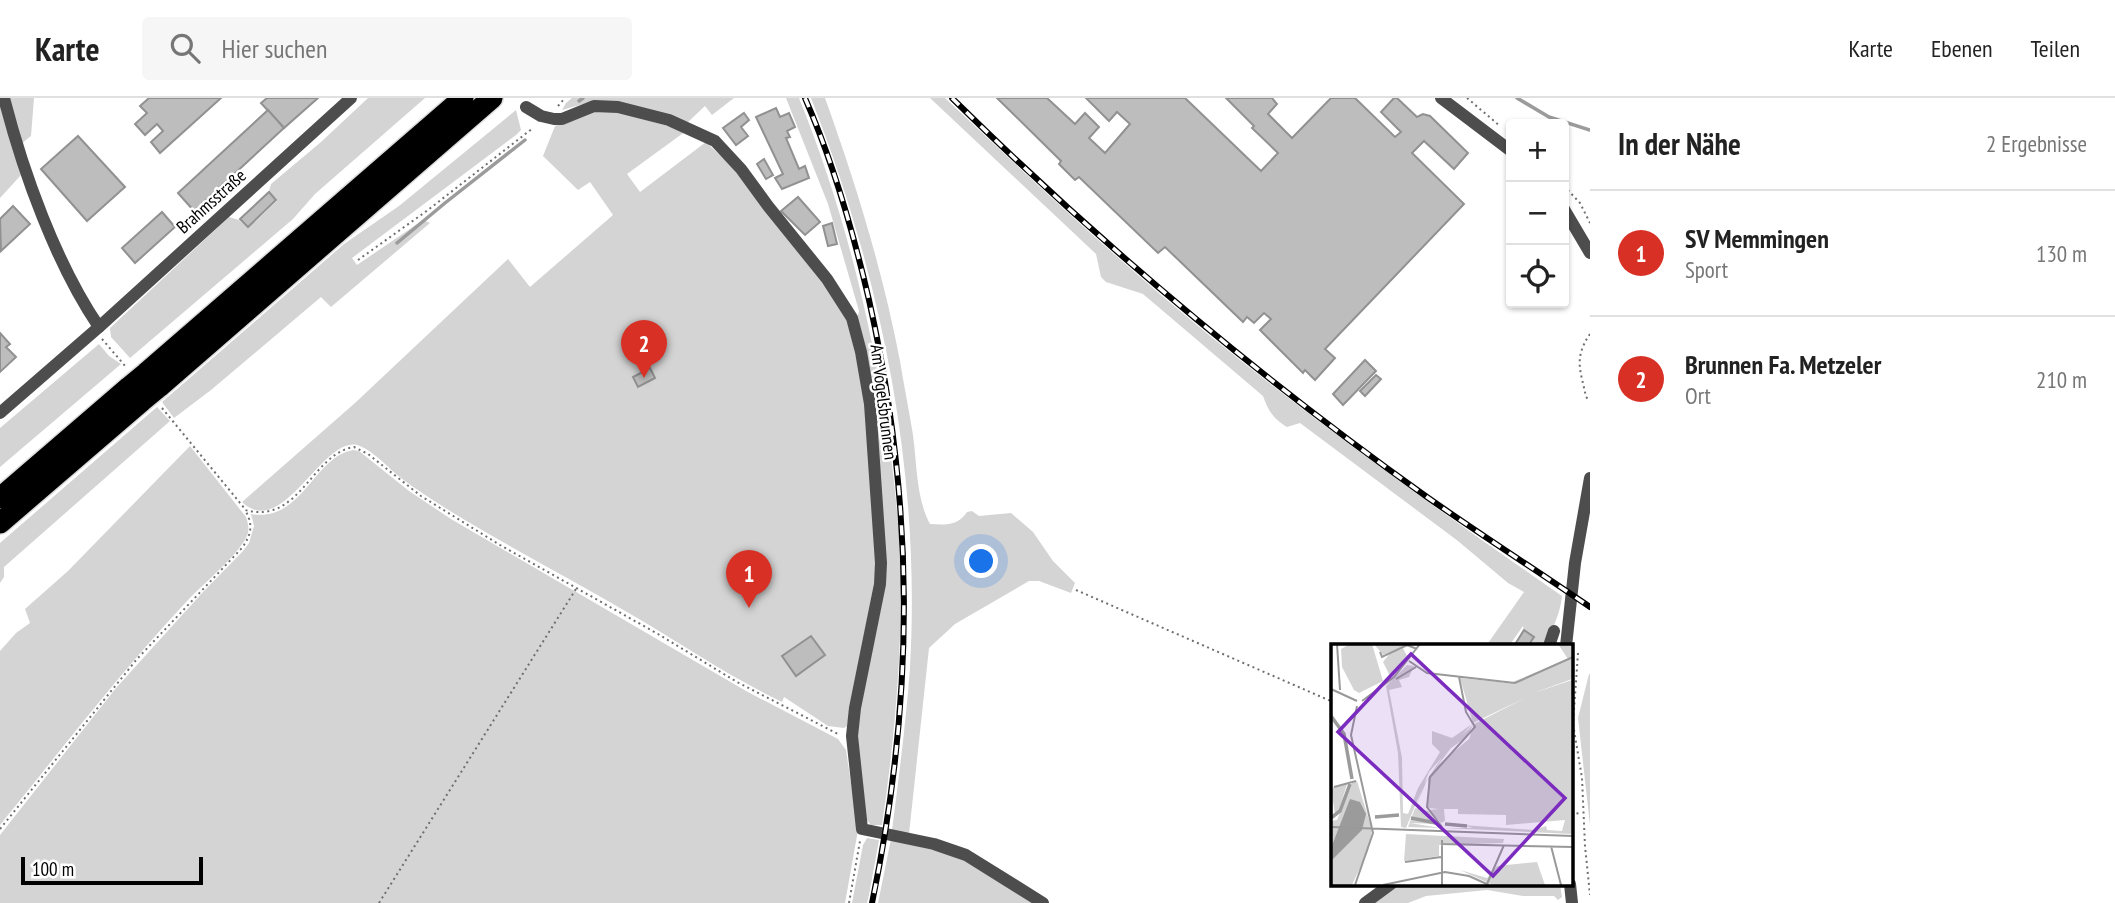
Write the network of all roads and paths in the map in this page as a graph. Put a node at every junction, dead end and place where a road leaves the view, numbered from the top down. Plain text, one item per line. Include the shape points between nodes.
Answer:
1 (4, 98) edge
2 (351, 98) edge
3 (463, 98) edge
4 (492, 98) edge
5 (565, 98) edge
6 (1441, 98) edge
7 (1467, 98) edge
8 (526, 107) dead end
9 (547, 119) junction
10 (1502, 128) dead end
11 (1506, 147) edge
12 (1569, 191) edge
13 (1569, 217) edge
14 (1590, 223) edge
15 (1590, 253) edge
16 (358, 260) dead end
17 (97, 329) junction
18 (1590, 334) edge
19 (144, 387) junction
20 (1590, 401) edge
21 (0, 413) edge
22 (1590, 478) edge
23 (0, 498) edge
24 (245, 510) junction
25 (0, 523) edge
26 (576, 588) junction
27 (1076, 590) dead end
28 (1554, 631) dead end
29 (1550, 644) edge
30 (1566, 644) edge
31 (1578, 653) dead end
32 (1331, 701) edge
33 (852, 736) junction
34 (1583, 813) junction
35 (1573, 814) edge
36 (0, 829) edge
37 (862, 829) junction
38 (1388, 886) edge
39 (1590, 895) edge
40 (379, 903) edge
41 (849, 903) edge
42 (1042, 903) edge
43 (1366, 903) edge

1 - 17 street via 37,201
2 - 17 street, Brahmsstraße
3 - 19 highway
4 - 19 highway
5 - 9 path
6 - 11 street
7 - 10 path
8 - 9 street
9 - 16 path
9 - 33 street, Am Vogelsbrunnen via 608,105 669,120 710,138 741,169 852,318 870,404 881,563
12 - 14 path
13 - 15 street
17 - 19 path
17 - 21 street, Brahmsstraße
18 - 20 path via 1578,363
19 - 23 highway
19 - 24 path
19 - 25 highway
22 - 30 street
24 - 26 path via 277,509 338,453 354,447 449,514
24 - 36 path via 251,530 241,550 122,677
26 - 33 path via 737,682 831,732
26 - 40 path
27 - 32 path
28 - 29 street
31 - 34 path via 1573,724
33 - 37 street, Am Vogelsbrunnen
34 - 35 path
34 - 39 path
37 - 41 path
37 - 42 street via 966,855
38 - 43 street

